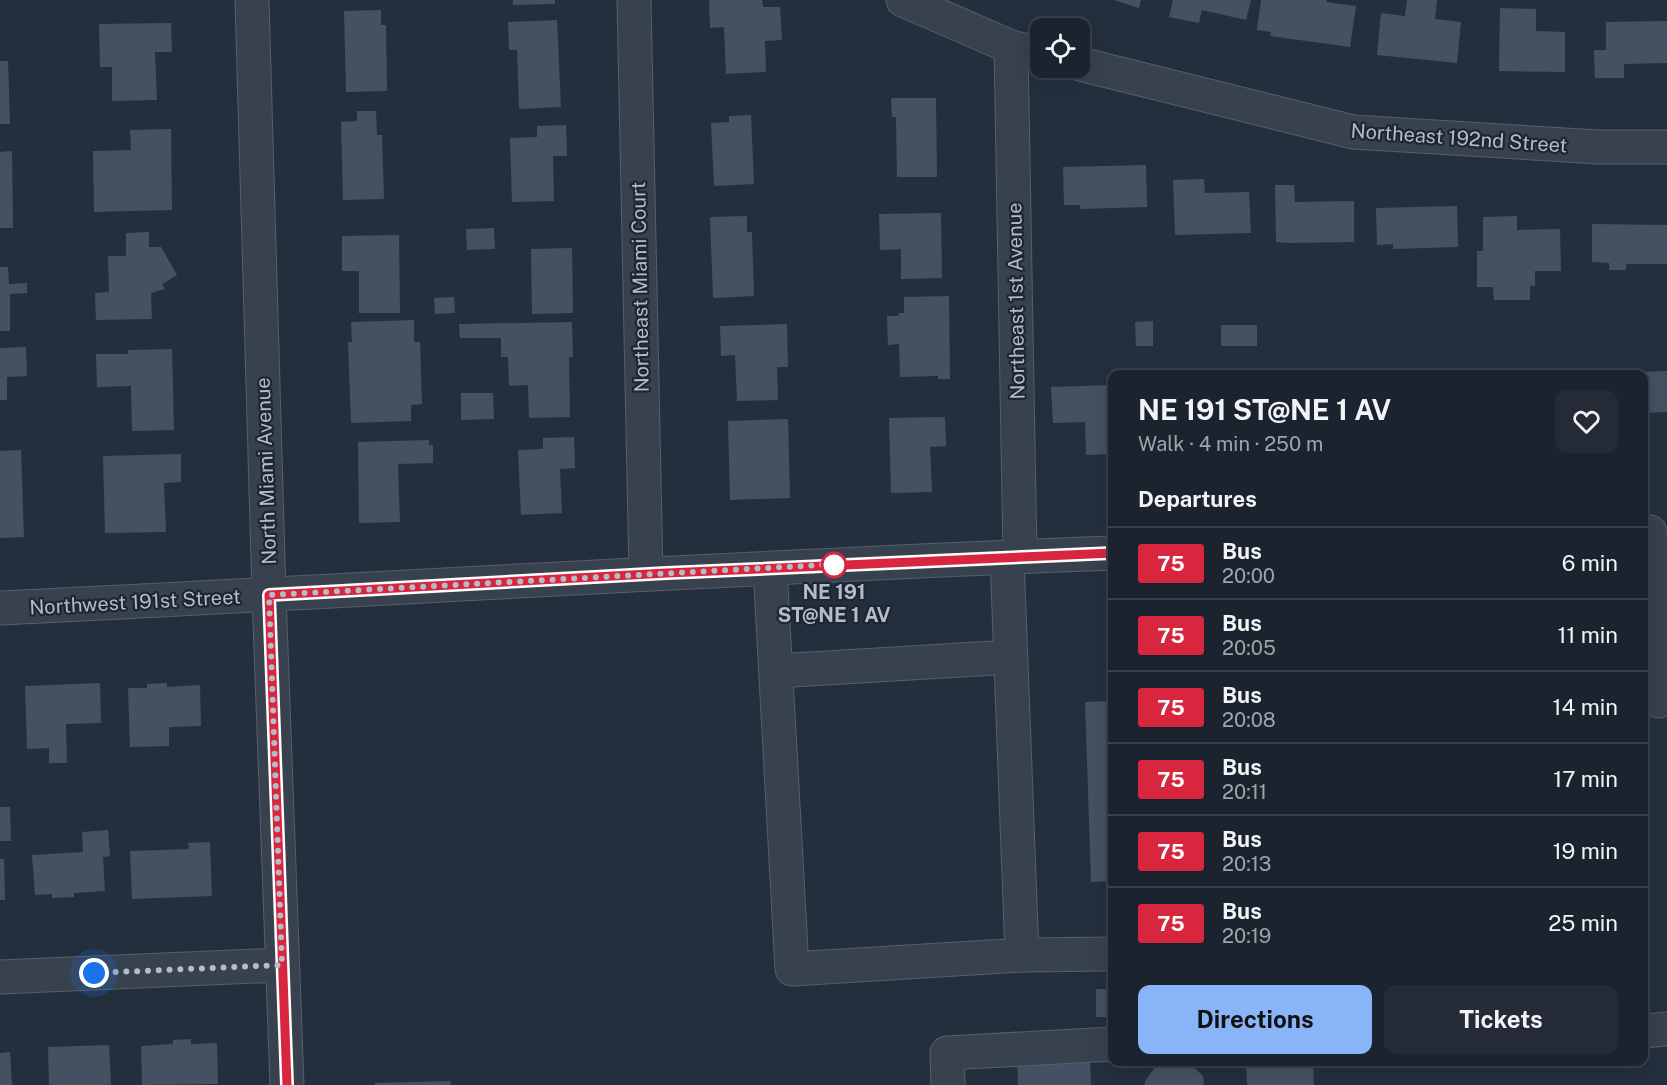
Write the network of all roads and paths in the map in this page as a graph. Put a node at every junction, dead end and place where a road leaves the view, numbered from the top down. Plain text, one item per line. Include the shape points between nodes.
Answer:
1 (252, 0) edge
2 (634, 0) edge
3 (903, 0) edge
4 (1026, 51) edge
5 (1090, 66) edge
6 (1667, 147) edge
7 (1654, 532) edge
8 (1108, 553) edge
9 (1014, 556) junction
10 (770, 568) junction
11 (646, 574) junction
12 (269, 595) junction
13 (0, 608) edge
14 (1011, 657) junction
15 (776, 671) junction
16 (1659, 701) dead end
17 (1108, 954) edge
18 (1022, 955) junction
19 (282, 965) junction
20 (0, 977) edge
21 (1667, 1029) edge
22 (1648, 1030) edge
23 (1108, 1044) edge
24 (287, 1085) edge
25 (948, 1085) edge

1 - 12 street, North Miami Avenue
2 - 11 street, Northeast Miami Court
3 - 4 street
4 - 9 street, Northeast 1st Avenue
5 - 6 street, Northeast 192nd Street via 1353,132 1598,147
7 - 16 street
8 - 9 street, Northwest 191st Street
9 - 10 street, Northwest 191st Street
9 - 14 street, Northeast 1st Avenue
10 - 11 street, Northwest 191st Street
10 - 15 street
11 - 12 street, Northwest 191st Street
12 - 13 street, Northwest 191st Street
12 - 19 street, North Miami Avenue
14 - 15 street
14 - 18 street, Northeast 1st Avenue
15 - 18 street via 792,969
17 - 18 street
19 - 20 street
19 - 24 street, North Miami Avenue
21 - 22 street
23 - 25 street via 947,1053

